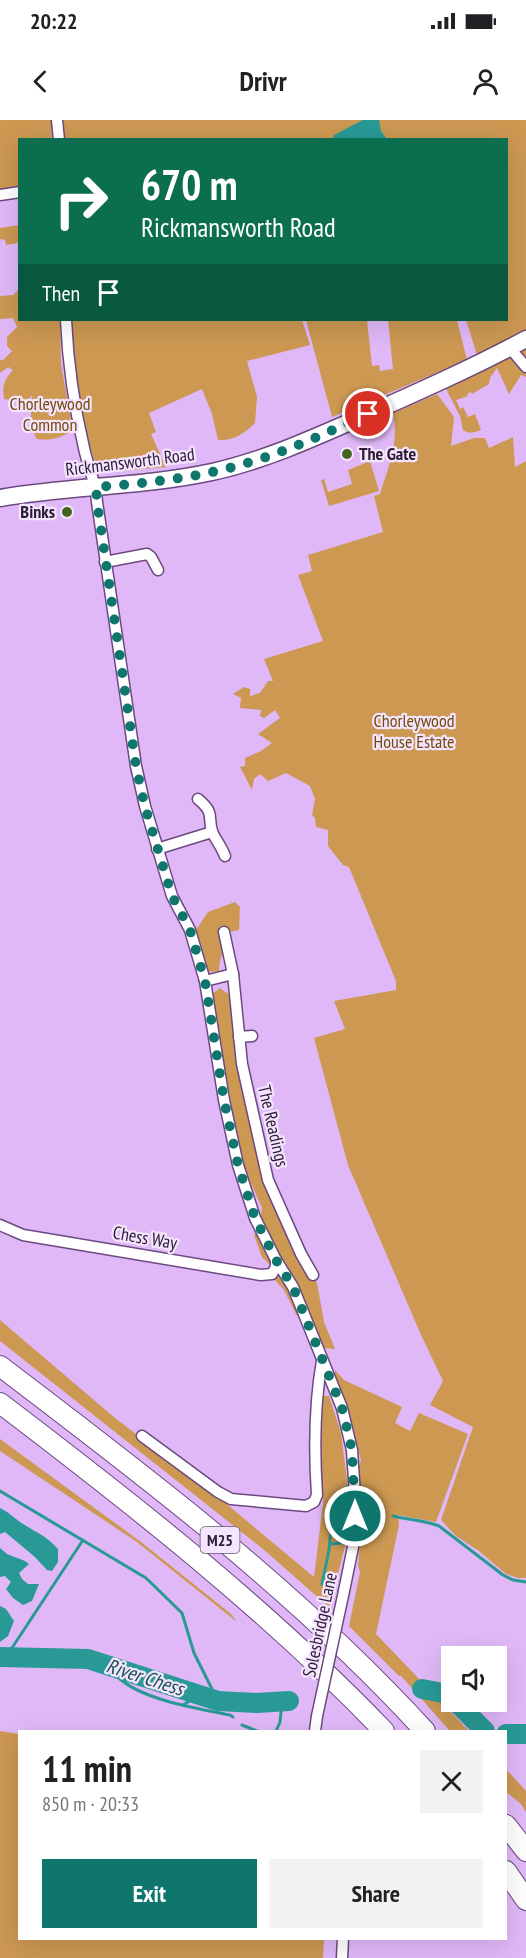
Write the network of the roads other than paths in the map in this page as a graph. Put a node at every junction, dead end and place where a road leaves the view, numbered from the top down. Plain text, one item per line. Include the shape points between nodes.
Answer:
1 (57, 120) edge
2 (59, 138) edge
3 (18, 192) edge
4 (0, 195) edge
5 (66, 321) edge
6 (526, 339) edge
7 (510, 348) junction
8 (526, 367) edge
9 (96, 487) junction
10 (0, 498) edge
11 (105, 562) junction
12 (158, 570) dead end
13 (198, 799) dead end
14 (212, 832) junction
15 (157, 849) junction
16 (225, 856) dead end
17 (229, 939) dead end
18 (233, 974) junction
19 (205, 981) junction
20 (252, 1036) dead end
21 (238, 1037) junction
22 (0, 1225) edge
23 (276, 1260) junction
24 (313, 1275) dead end
25 (322, 1361) junction
26 (0, 1366) edge
27 (0, 1403) edge
28 (142, 1436) dead end
29 (315, 1730) edge
30 (383, 1730) edge
31 (424, 1730) edge
32 (507, 1826) edge
33 (526, 1851) edge
34 (507, 1872) edge
35 (526, 1900) edge
36 (343, 1940) edge
37 (342, 1958) edge

1 - 2 street
3 - 4 street
5 - 9 street, Solesbridge Lane via 73,392
6 - 7 main road, Rickmansworth Road
7 - 8 street
7 - 9 main road, Rickmansworth Road via 330,431 248,463 171,480
9 - 10 main road, Rickmansworth Road
9 - 11 street, Solesbridge Lane
11 - 12 street via 147,554
11 - 15 street, Solesbridge Lane via 136,766
13 - 14 street via 211,814
14 - 15 street
14 - 16 street
15 - 19 street, Solesbridge Lane via 172,896 190,930
17 - 18 street, The Readings
18 - 19 street
18 - 21 street, The Readings
19 - 23 street, Solesbridge Lane via 238,1165 255,1218
20 - 21 street
21 - 24 street, The Readings via 268,1180 311,1260
22 - 23 street, Chess Way via 23,1235 261,1275 272,1274
23 - 25 street, Solesbridge Lane via 293,1287
25 - 28 street via 314,1446 316,1495 314,1502 306,1506 231,1499 205,1475
25 - 29 street, Solesbridge Lane, bridge via 342,1408 352,1450 355,1495 354,1542
26 - 31 highway, M25 via 259,1571 364,1666
27 - 30 highway, M25 via 112,1488 259,1610
32 - 33 highway
34 - 35 highway
36 - 37 street

